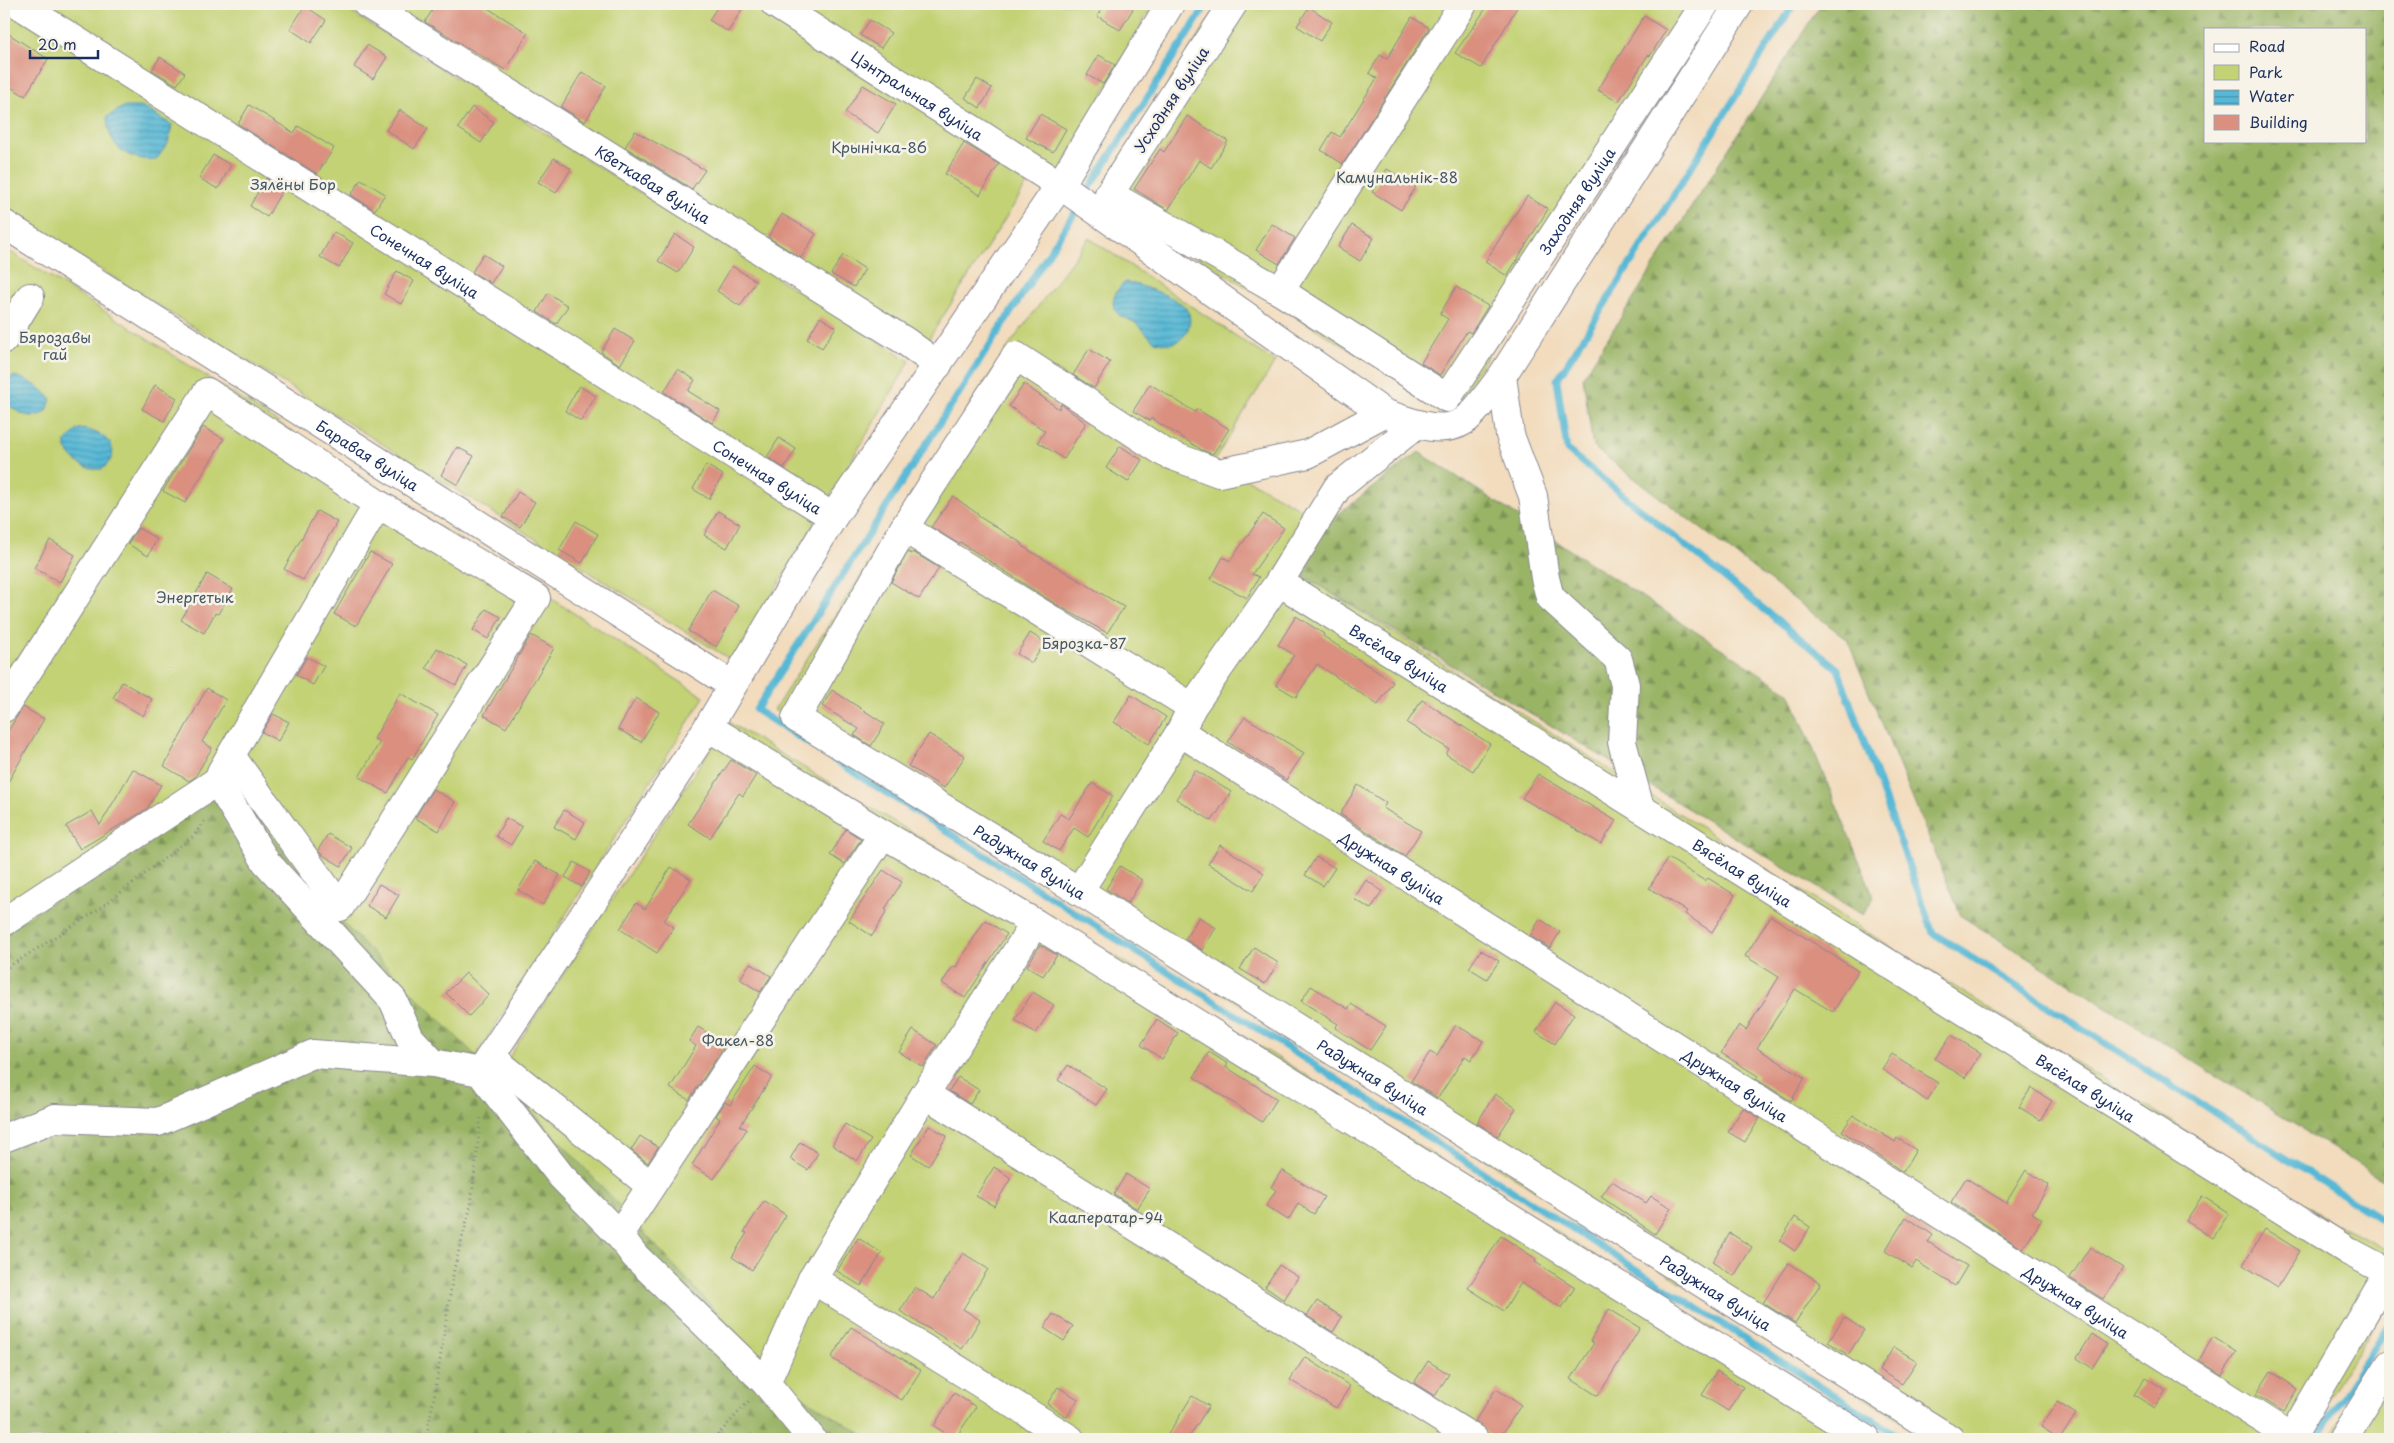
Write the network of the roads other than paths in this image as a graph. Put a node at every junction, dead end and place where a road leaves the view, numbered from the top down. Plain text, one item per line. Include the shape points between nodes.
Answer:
1 (18, 4) edge
2 (367, 4) edge
3 (775, 4) edge
4 (1170, 4) edge
5 (1232, 4) edge
6 (1463, 4) edge
7 (1705, 4) edge
8 (1738, 4) edge
9 (1060, 185) junction
10 (1099, 200) junction
11 (4, 224) edge
12 (1280, 291) junction
13 (30, 297) dead end
14 (4, 340) edge
15 (938, 365) junction
16 (1502, 376) junction
17 (1384, 413) junction
18 (1417, 424) junction
19 (378, 504) junction
20 (833, 516) junction
21 (904, 528) junction
22 (1279, 582) junction
23 (732, 685) junction
24 (1192, 706) junction
25 (4, 708) edge
26 (708, 727) junction
27 (1180, 732) junction
28 (231, 756) junction
29 (220, 787) junction
30 (1640, 808) junction
31 (884, 834) junction
32 (1080, 891) junction
33 (4, 922) edge
34 (1035, 922) junction
35 (433, 1063) junction
36 (486, 1064) junction
37 (925, 1094) junction
38 (4, 1138) edge
39 (651, 1186) junction
40 (619, 1235) junction
41 (2389, 1270) edge
42 (812, 1279) junction
43 (2390, 1364) edge
44 (766, 1383) junction
45 (2290, 1438) edge
46 (812, 1439) edge
47 (1070, 1439) edge
48 (1474, 1439) edge
49 (1866, 1439) edge
50 (1950, 1439) edge
51 (2343, 1439) edge

1 - 20 street, Сонечная вуліца
2 - 15 street, Кветкавая вуліца via 905,341
3 - 9 street, Цэнтральная вуліца
4 - 9 street
5 - 10 street, Усходняя вуліца
6 - 12 street
7 - 12 street, Заходняя вуліца via 1447,398
8 - 16 street
9 - 10 street, Цэнтральная вуліца
9 - 15 street
10 - 12 street
10 - 17 street
11 - 23 street, Баравая вуліца
13 - 14 street
15 - 20 street
16 - 18 street via 1465,421 1446,427
16 - 30 street via 1510,435 1534,496 1550,597 1618,658 1625,684 1622,742
17 - 18 street
17 - 21 street via 1308,454 1219,473 1165,453 1016,356
18 - 22 street via 1337,488
19 - 25 street via 207,392
19 - 28 street
19 - 28 street via 536,598 340,907
20 - 23 street
21 - 24 street
21 - 32 street, Радужная вуліца via 796,718
22 - 24 street
22 - 30 street, Вясёлая вуліца
23 - 26 street
24 - 27 street
26 - 31 street
26 - 36 street
27 - 32 street
27 - 45 street, Дружная вуліца
28 - 29 street
29 - 33 street
29 - 35 street via 266,862 393,1000 410,1038
30 - 41 street, Вясёлая вуліца via 2348,1251
31 - 34 street
31 - 39 street
32 - 50 street, Радужная вуліца
34 - 37 street
34 - 49 street
35 - 36 street
35 - 38 street via 313,1054 158,1122 55,1118
36 - 39 street
36 - 40 street via 561,1176
37 - 42 street
37 - 48 street
39 - 40 street
40 - 44 street via 636,1256
41 - 45 street
42 - 44 street
42 - 47 street
43 - 51 street
44 - 46 street

